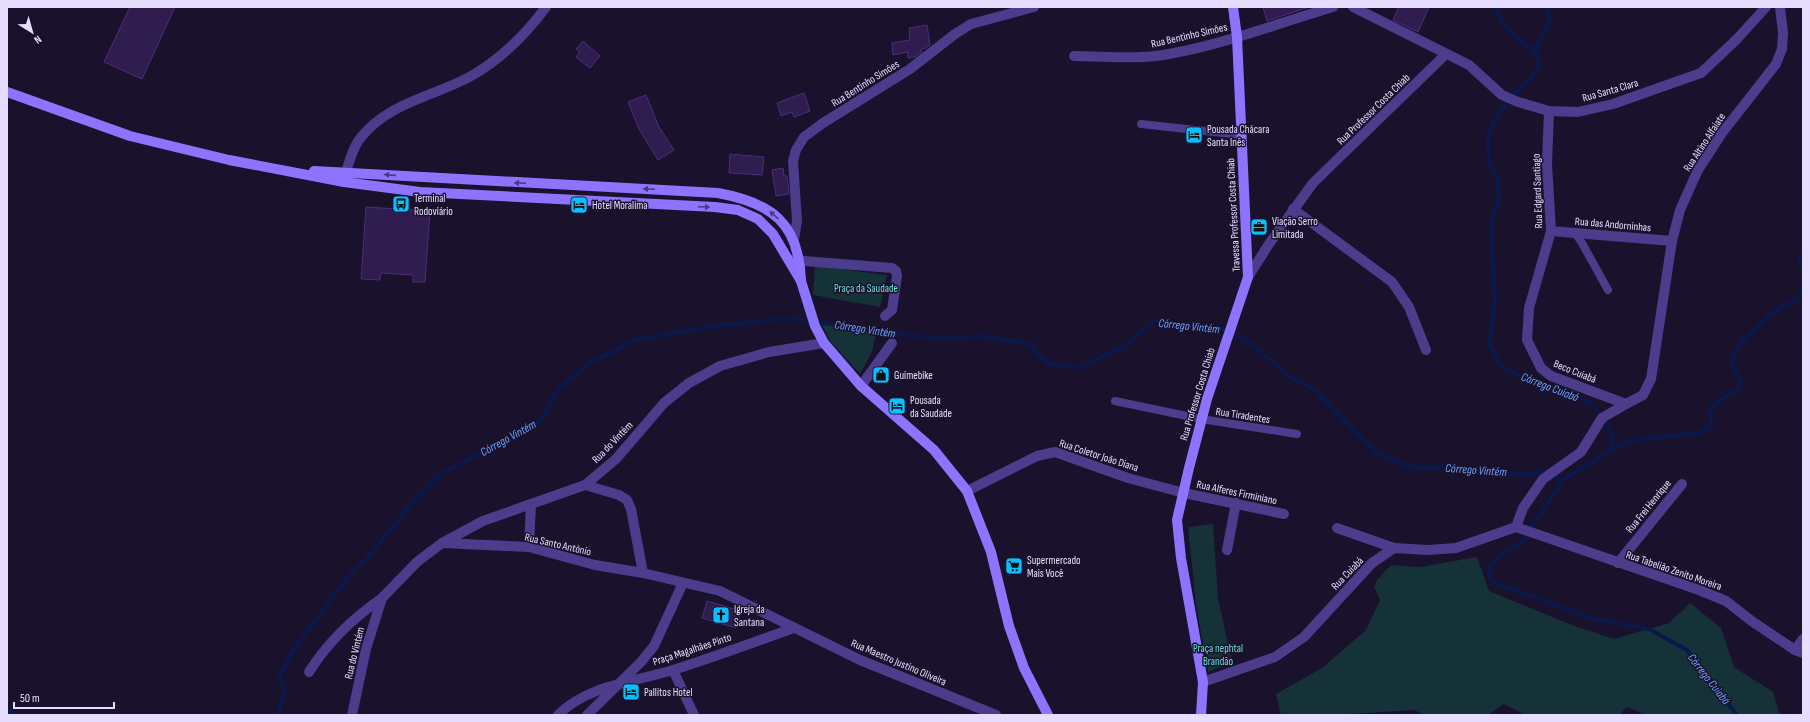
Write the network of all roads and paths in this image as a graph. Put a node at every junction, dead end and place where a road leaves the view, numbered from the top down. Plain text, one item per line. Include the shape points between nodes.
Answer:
1 (546, 7) edge
2 (1034, 7) edge
3 (1233, 7) edge
4 (1334, 7) edge
5 (1353, 7) edge
6 (1766, 7) edge
7 (1780, 7) edge
8 (1237, 37) junction
9 (1446, 54) junction
10 (1074, 56) dead end
11 (7, 92) edge
12 (1549, 111) junction
13 (1141, 124) dead end
14 (1241, 135) junction
15 (290, 171) junction
16 (346, 172) junction
17 (473, 181) junction
18 (472, 194) junction
19 (1293, 208) junction
20 (1552, 231) junction
21 (1574, 233) junction
22 (794, 240) junction
23 (1672, 241) junction
24 (787, 260) junction
25 (799, 260) junction
26 (1248, 277) junction
27 (801, 281) junction
28 (1608, 290) dead end
29 (885, 316) dead end
30 (1527, 340) joint
31 (824, 343) junction
32 (892, 343) dead end
33 (1426, 350) dead end
34 (861, 386) junction
35 (1115, 401) dead end
36 (1628, 404) junction
37 (1201, 419) junction
38 (1297, 434) dead end
39 (1682, 484) dead end
40 (585, 485) junction
41 (967, 491) junction
42 (1184, 493) junction
43 (1236, 503) junction
44 (531, 504) junction
45 (1284, 514) dead end
46 (1516, 527) junction
47 (1337, 528) dead end
48 (442, 542) junction
49 (529, 547) junction
50 (1394, 548) junction
51 (1227, 550) dead end
52 (1618, 563) junction
53 (643, 573) junction
54 (683, 583) junction
55 (382, 598) junction
56 (794, 628) junction
57 (1803, 639) edge
58 (1799, 652) edge
59 (673, 670) junction
60 (309, 672) dead end
61 (1203, 682) junction
62 (615, 685) junction
63 (352, 715) edge
64 (558, 715) edge
65 (586, 715) edge
66 (694, 715) edge
67 (996, 715) edge
68 (1048, 715) edge
69 (1201, 715) edge

1 - 16 street via 529,29 504,53 473,75 407,103 380,119 361,136
2 - 22 street, Rua Bentinho Simões via 972,24 910,69 804,137 793,161 797,221
3 - 8 main road, Travessa Professor Costa Chiab
4 - 8 street
5 - 9 street
6 - 12 street, Rua Santa Clara via 1701,73 1613,104 1578,112
7 - 23 street, Rua Altino Alfaiate via 1782,49 1776,64 1722,133 1698,170 1680,210
8 - 10 street, Rua Bentinho Simões via 1169,54 1143,57
8 - 14 main road, Travessa Professor Costa Chiab
9 - 12 street, Rua Santa Clara via 1469,65 1502,96
9 - 19 street, Rua Professor Costa Chiab via 1313,183
11 - 15 main road via 130,136 229,160
12 - 20 street, Rua Edgard Santiago via 1547,164
13 - 14 lane
14 - 26 main road, Travessa Professor Costa Chiab
15 - 16 main road
15 - 18 main road via 344,182 420,192
17 -> 16 main road
17 - 18 main road
22 -> 17 main road via 784,224 764,206 741,197 718,193
18 -> 24 main road via 738,210 758,219 773,234
19 - 26 street, Rua Professor Costa Chiab
19 - 33 street via 1392,282 1410,307
20 - 21 street, Rua das Andorninhas
20 - 30 street, Rua Edgard Santiago via 1529,308
21 - 23 street, Rua das Andorninhas
21 - 28 lane
22 - 25 main road
23 - 36 street, Rua Altino Alfaiate via 1651,379 1643,395
24 - 25 street
24 - 27 main road
25 - 27 main road
25 - 29 street via 892,268 897,276 892,310
26 - 37 main road, Rua Professor Costa Chiab
27 - 31 main road via 815,326
30 - 36 street, Beco Cuiabá via 1541,368 1551,376
31 - 34 main road
31 - 40 street, Rua do Vintém via 769,352 720,366 689,383 664,403 616,459
32 - 34 street
34 - 41 main road via 934,450
35 - 37 lane, Rua Tiradentes
36 - 46 street via 1604,416 1581,452 1543,479 1523,508
37 - 38 lane, Rua Tiradentes
37 - 42 main road, Rua Professor Costa Chiab
39 - 52 street, Rua Frei Henrique
40 - 44 street, Rua do Vintém
40 - 53 street via 619,495 627,500 631,508
41 - 42 street, Rua Coletor João Diana via 1037,456 1055,452 1128,478
41 - 68 main road via 991,552 1009,626 1024,668
42 - 43 street, Rua Alferes Firminiano
42 - 61 main road, Rua Professor Costa Chiab via 1177,520 1181,558
43 - 45 street, Rua Alferes Firminiano
43 - 51 street
44 - 48 street, Rua do Vintém via 483,521
44 - 49 street
46 - 50 street via 1456,548
46 - 52 street, Rua Tabelião Zenito Moreira
47 - 50 street
48 - 49 street, Rua Santo Antônio
48 - 55 street, Rua do Vintém via 417,562
49 - 53 street, Rua Santo Antônio via 595,565
50 - 61 street, Rua Cuiabá via 1372,563 1304,637 1275,657
52 - 58 street, Rua Tabelião Zenito Moreira via 1726,601
53 - 54 street, Rua Santo Antônio
54 - 56 street via 720,591
54 - 62 street, Praça Magalhães Pinto via 654,646 641,662
55 - 60 street, Rua do Vintém via 360,613 335,638
55 - 63 street, Rua do Vintém via 366,648
56 - 59 street, Praça Magalhães Pinto
56 - 67 street, Rua Maestro Justino Oliveira via 860,660
57 - 58 street
59 - 62 street, Praça Magalhães Pinto
59 - 66 street
61 - 69 main road, Rua Professor Costa Chiab
62 - 64 street via 584,696 568,705
62 - 65 street

